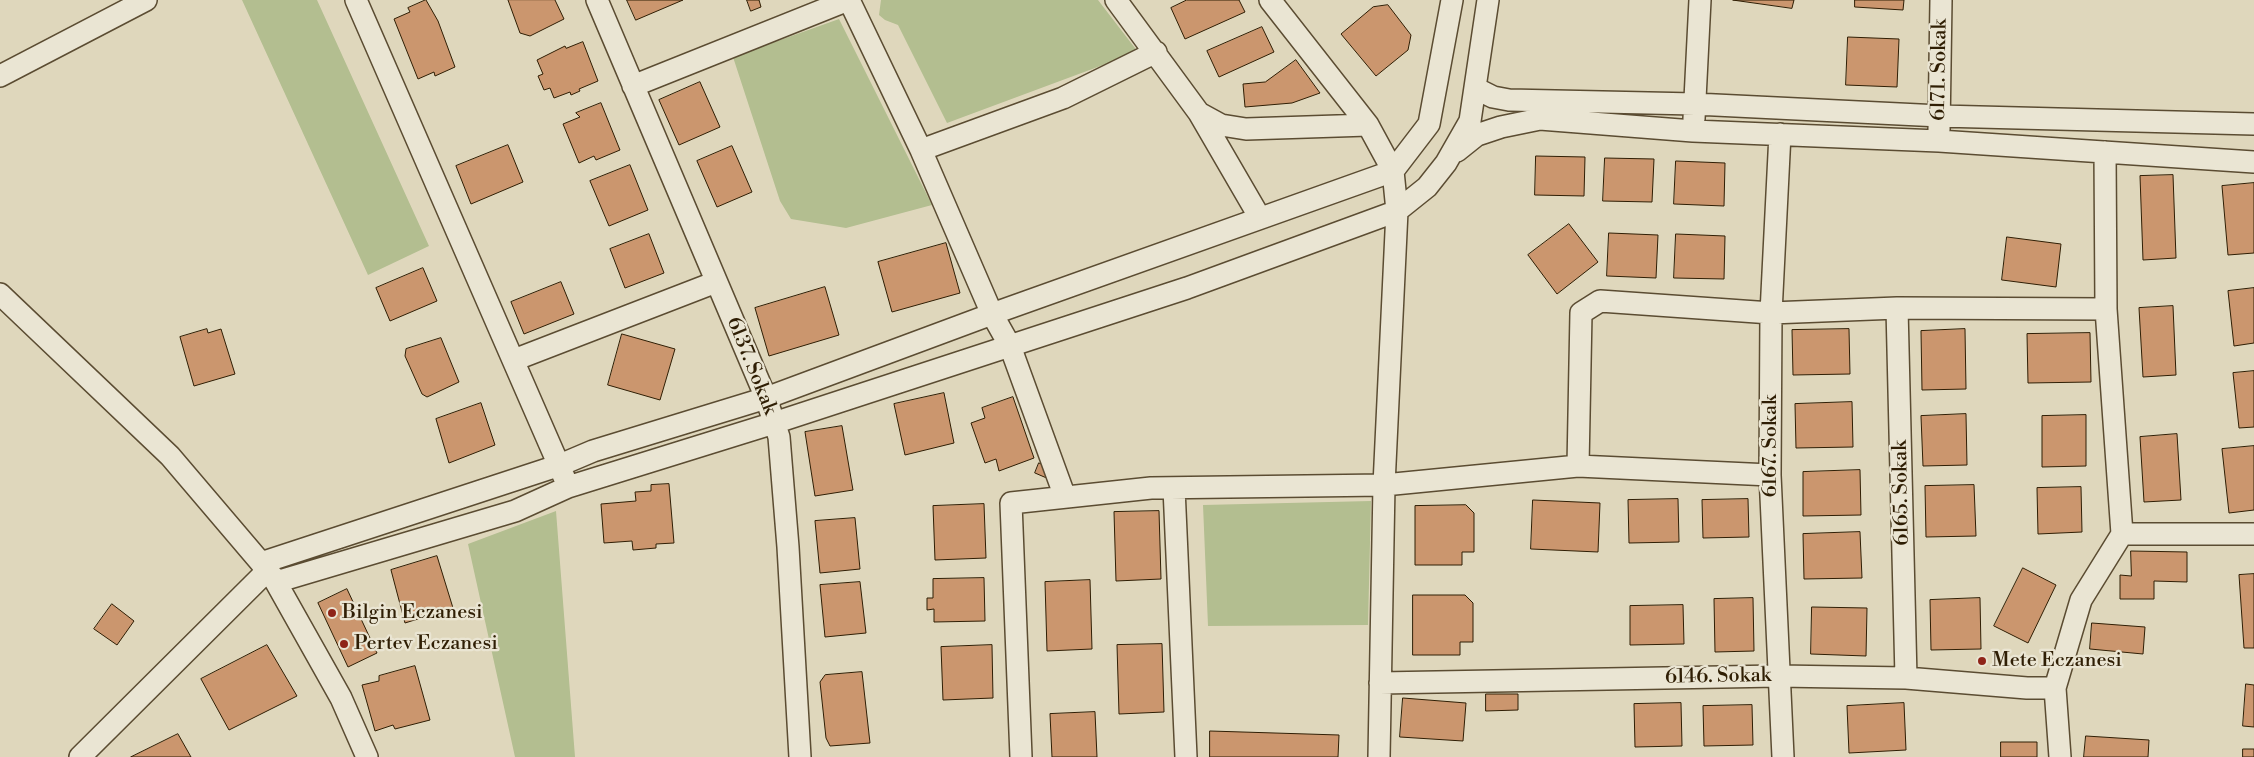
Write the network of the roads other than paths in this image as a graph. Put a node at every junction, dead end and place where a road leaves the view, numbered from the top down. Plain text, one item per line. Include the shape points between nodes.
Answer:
1 (146, 0) edge
2 (356, 0) edge
3 (597, 0) edge
4 (848, 0) edge
5 (1116, 0) edge
6 (1270, 0) edge
7 (1452, 0) edge
8 (1488, 0) edge
9 (1700, 0) edge
10 (1941, 0) edge
11 (821, 5) edge
12 (1156, 52) junction
13 (0, 76) edge
14 (633, 86) junction
15 (1475, 88) junction
16 (1695, 104) junction
17 (1199, 113) junction
18 (1940, 116) junction
19 (2254, 124) edge
20 (1368, 125) junction
21 (1693, 131) junction
22 (1780, 134) junction
23 (1939, 141) junction
24 (920, 150) junction
25 (2105, 152) junction
26 (1450, 156) junction
27 (2254, 162) edge
28 (1393, 171) junction
29 (1397, 211) junction
30 (1260, 218) junction
31 (716, 282) junction
32 (0, 294) edge
33 (1898, 308) junction
34 (2106, 309) junction
35 (1771, 313) junction
36 (992, 314) junction
37 (1010, 346) junction
38 (514, 360) junction
39 (766, 398) junction
40 (774, 423) junction
41 (560, 466) junction
42 (1578, 466) junction
43 (1770, 475) junction
44 (1384, 485) junction
45 (568, 487) junction
46 (1174, 488) junction
47 (1065, 497) junction
48 (2122, 534) junction
49 (2254, 534) edge
50 (268, 571) junction
51 (1778, 676) junction
52 (1906, 678) junction
53 (1380, 683) junction
54 (2055, 688) junction
55 (80, 757) edge
56 (367, 757) edge
57 (800, 757) edge
58 (1021, 757) edge
59 (1186, 757) edge
60 (1379, 757) edge
61 (1782, 757) edge
62 (2060, 757) edge

1 - 13 street
2 - 38 street
3 - 14 street, 6137. Sokak
4 - 11 street
4 - 24 street
5 - 12 street
6 - 20 street
7 - 28 street via 1428,124
8 - 15 street
9 - 16 street
10 - 18 street, 6171. Sokak
11 - 14 street
12 - 17 street
12 - 24 street via 1063,98
14 - 31 street, 6137. Sokak
15 - 16 street via 1509,100
15 - 26 street via 1470,121
16 - 18 street
16 - 21 street
17 - 20 street via 1221,125 1246,129
17 - 30 street
18 - 19 street
18 - 23 street, 6171. Sokak
20 - 28 street
21 - 22 street
21 - 26 street via 1540,119 1477,135
22 - 23 street
22 - 35 street, 6167. Sokak
23 - 25 street
24 - 36 street
25 - 27 street
25 - 34 street
26 - 29 street via 1427,187
28 - 29 street
28 - 30 street
29 - 37 street via 1187,288
29 - 44 street
30 - 36 street
31 - 38 street
31 - 39 street, 6137. Sokak
32 - 50 street via 170,456
33 - 34 street
33 - 35 street
33 - 52 street, 6165. Sokak
34 - 48 street
35 - 42 street via 1600,301 1581,313
35 - 43 street, 6167. Sokak
36 - 37 street
36 - 39 street
37 - 40 street
37 - 47 street
38 - 41 street
39 - 40 street, 6137. Sokak
39 - 41 street via 593,451
40 - 45 street
40 - 57 street, 6137. Sokak via 779,437 788,546
41 - 45 street
41 - 50 street
42 - 43 street
42 - 44 street
43 - 51 street, 6167. Sokak
44 - 46 street
44 - 53 street
45 - 50 street via 515,511
46 - 47 street
46 - 59 street
47 - 58 street via 1011,503
48 - 49 street
48 - 54 street via 2081,600
50 - 55 street
50 - 56 street via 341,698
51 - 52 street, 6146. Sokak
51 - 53 street, 6146. Sokak
51 - 61 street, 6167. Sokak
52 - 54 street, 6146. Sokak
53 - 60 street
54 - 62 street

